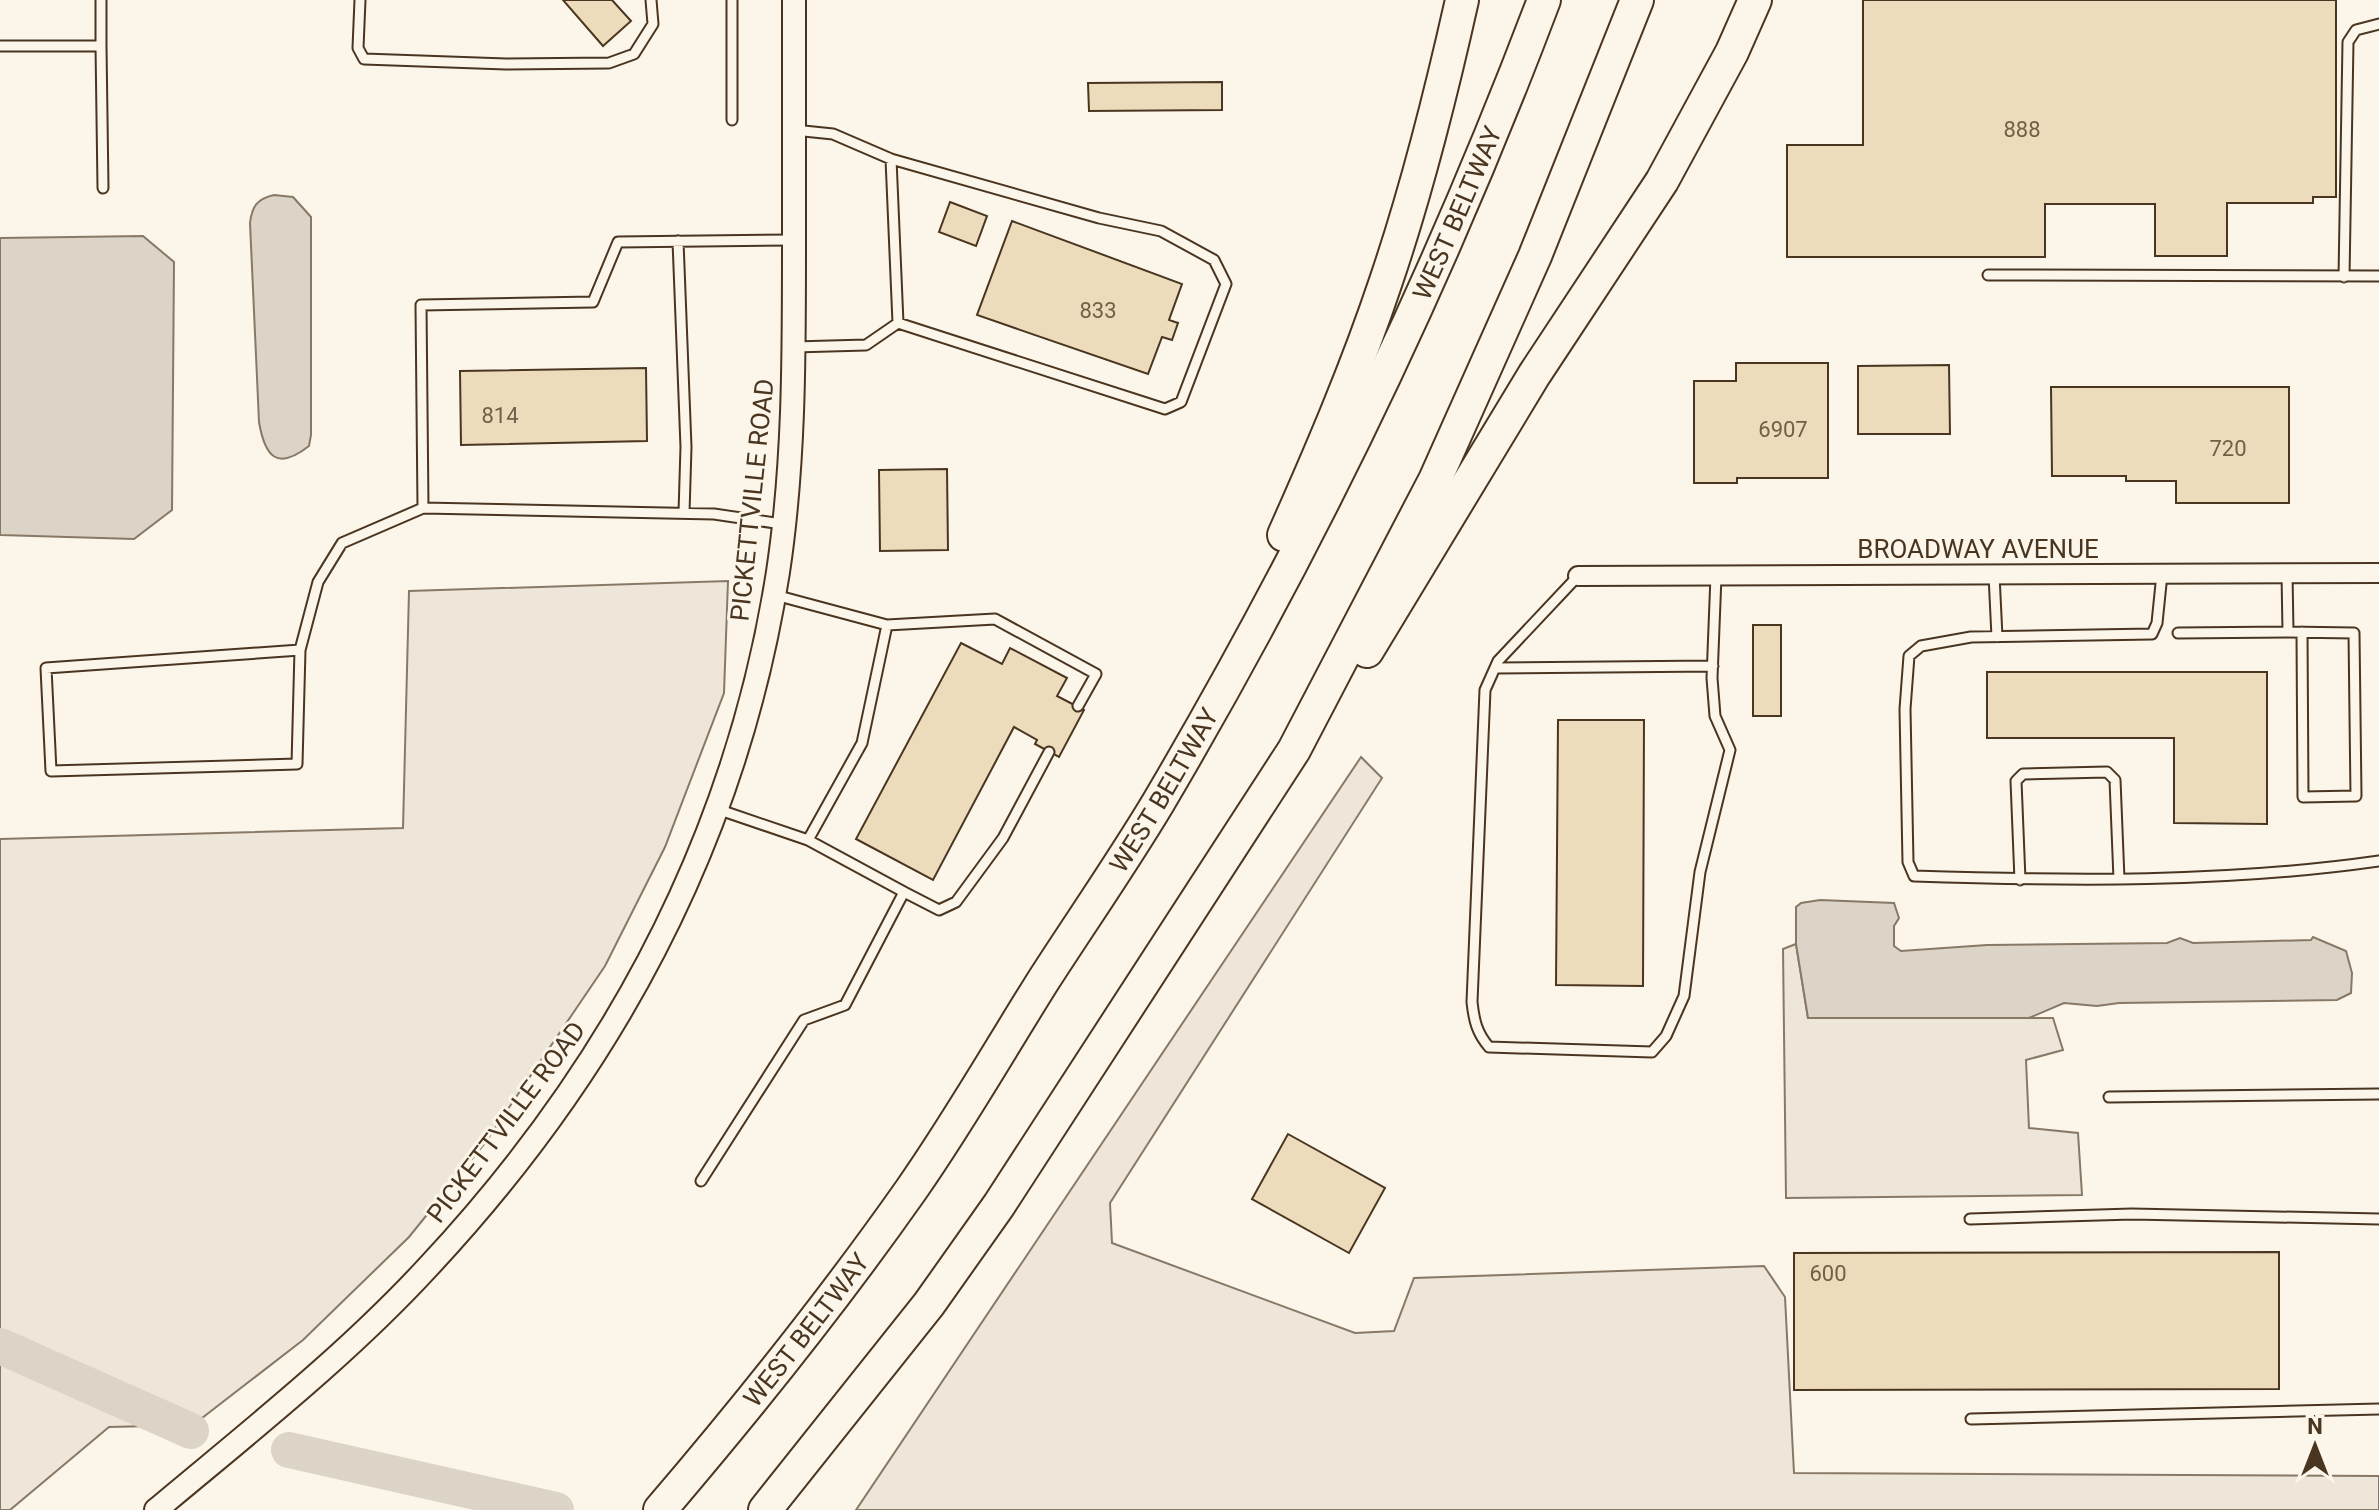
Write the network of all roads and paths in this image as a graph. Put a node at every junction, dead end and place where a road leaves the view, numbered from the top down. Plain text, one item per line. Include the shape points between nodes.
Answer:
1 (101, 0) edge
2 (360, 0) edge
3 (651, 0) edge
4 (732, 0) edge
5 (794, 0) edge
6 (1462, 0) edge
7 (1544, 0) edge
8 (1637, 0) edge
9 (1755, 0) edge
10 (2379, 24) edge
11 (0, 46) edge
12 (101, 46) junction
13 (732, 120) dead end
14 (794, 130) junction
15 (891, 159) junction
16 (103, 188) dead end
17 (794, 240) junction
18 (678, 241) junction
19 (1988, 275) dead end
20 (2379, 276) edge
21 (2344, 277) junction
22 (898, 323) junction
23 (794, 347) junction
24 (423, 508) junction
25 (684, 513) junction
26 (782, 524) junction
27 (2287, 573) junction
28 (2379, 573) edge
29 (2162, 574) junction
30 (1994, 575) junction
31 (1578, 576) joint
32 (1716, 576) junction
33 (774, 594) junction
34 (887, 625) junction
35 (2288, 632) junction
36 (2302, 632) junction
37 (2178, 633) dead end
38 (1997, 637) junction
39 (300, 650) junction
40 (1713, 666) junction
41 (1495, 668) junction
42 (1078, 706) dead end
43 (1294, 750) junction
44 (1049, 752) dead end
45 (1156, 806) junction
46 (717, 809) junction
47 (808, 840) junction
48 (2379, 861) edge
49 (2119, 879) junction
50 (2020, 880) junction
51 (904, 892) junction
52 (2379, 1094) edge
53 (2109, 1097) dead end
54 (701, 1181) dead end
55 (1970, 1219) dead end
56 (2379, 1219) edge
57 (2379, 1409) edge
58 (1971, 1419) dead end
59 (156, 1510) edge
60 (660, 1510) edge
61 (765, 1510) edge

1 - 12 lane
2 - 3 lane via 358,48 364,59 506,64 609,63 634,54 653,24
4 - 13 lane
5 - 14 street, PICKETTVILLE ROAD
6 - 45 highway via 1386,281 1332,426 1266,575 1207,681
7 - 45 highway, WEST BELTWAY via 1499,121 1327,496
8 - 43 highway via 1535,256 1435,480
9 - 43 highway via 1662,181 1534,375 1370,647
10 - 21 lane via 2356,30 2348,42
11 - 12 lane
12 - 16 lane
14 - 15 lane via 833,134
14 - 17 street, PICKETTVILLE ROAD
15 - 22 lane
15 - 22 lane via 1161,231 1214,260 1226,284 1181,402 1165,409
17 - 18 lane
17 - 23 street, PICKETTVILLE ROAD
18 - 24 lane via 618,242 593,302 421,305
18 - 25 lane
19 - 21 lane
20 - 21 lane
22 - 23 lane via 866,345
23 - 26 street, PICKETTVILLE ROAD
24 - 25 lane
24 - 39 lane via 342,543 318,582
25 - 26 lane
26 - 33 street, PICKETTVILLE ROAD
27 - 28 street, BROADWAY AVENUE
27 - 29 street, BROADWAY AVENUE
27 - 35 lane
29 - 30 street, BROADWAY AVENUE
29 - 38 lane via 2152,634
30 - 32 street, BROADWAY AVENUE
30 - 38 lane
31 - 32 street, BROADWAY AVENUE
31 - 41 lane
32 - 40 lane
33 - 34 lane
33 - 46 street, PICKETTVILLE ROAD via 753,692
34 - 42 lane via 995,619 1096,674
34 - 47 lane via 862,743
35 - 36 lane
35 - 37 lane
36 - 36 lane via 2303,797 2356,796 2354,633
38 - 50 lane via 1921,646 1909,656 1908,862 1914,876
39 - 39 lane via 297,764 51,771 46,668
40 - 41 lane
40 - 41 lane via 1715,716 1730,750 1700,872 1684,996 1666,1036 1652,1052 1489,1047 1479,1036 1472,1002 1481,749 1485,690
43 - 61 highway via 999,1205 929,1304
44 - 51 lane via 1003,838 956,902 939,910
45 - 60 highway, WEST BELTWAY via 913,1187 746,1408
46 - 47 lane
46 - 59 street, PICKETTVILLE ROAD via 659,945 606,1039 491,1196 360,1335
47 - 51 lane
48 - 49 lane
49 - 50 lane
49 - 50 lane via 2115,780 2107,772 2019,776
51 - 54 lane via 845,1005 804,1020
52 - 53 lane
55 - 56 lane via 2132,1214
57 - 58 lane

